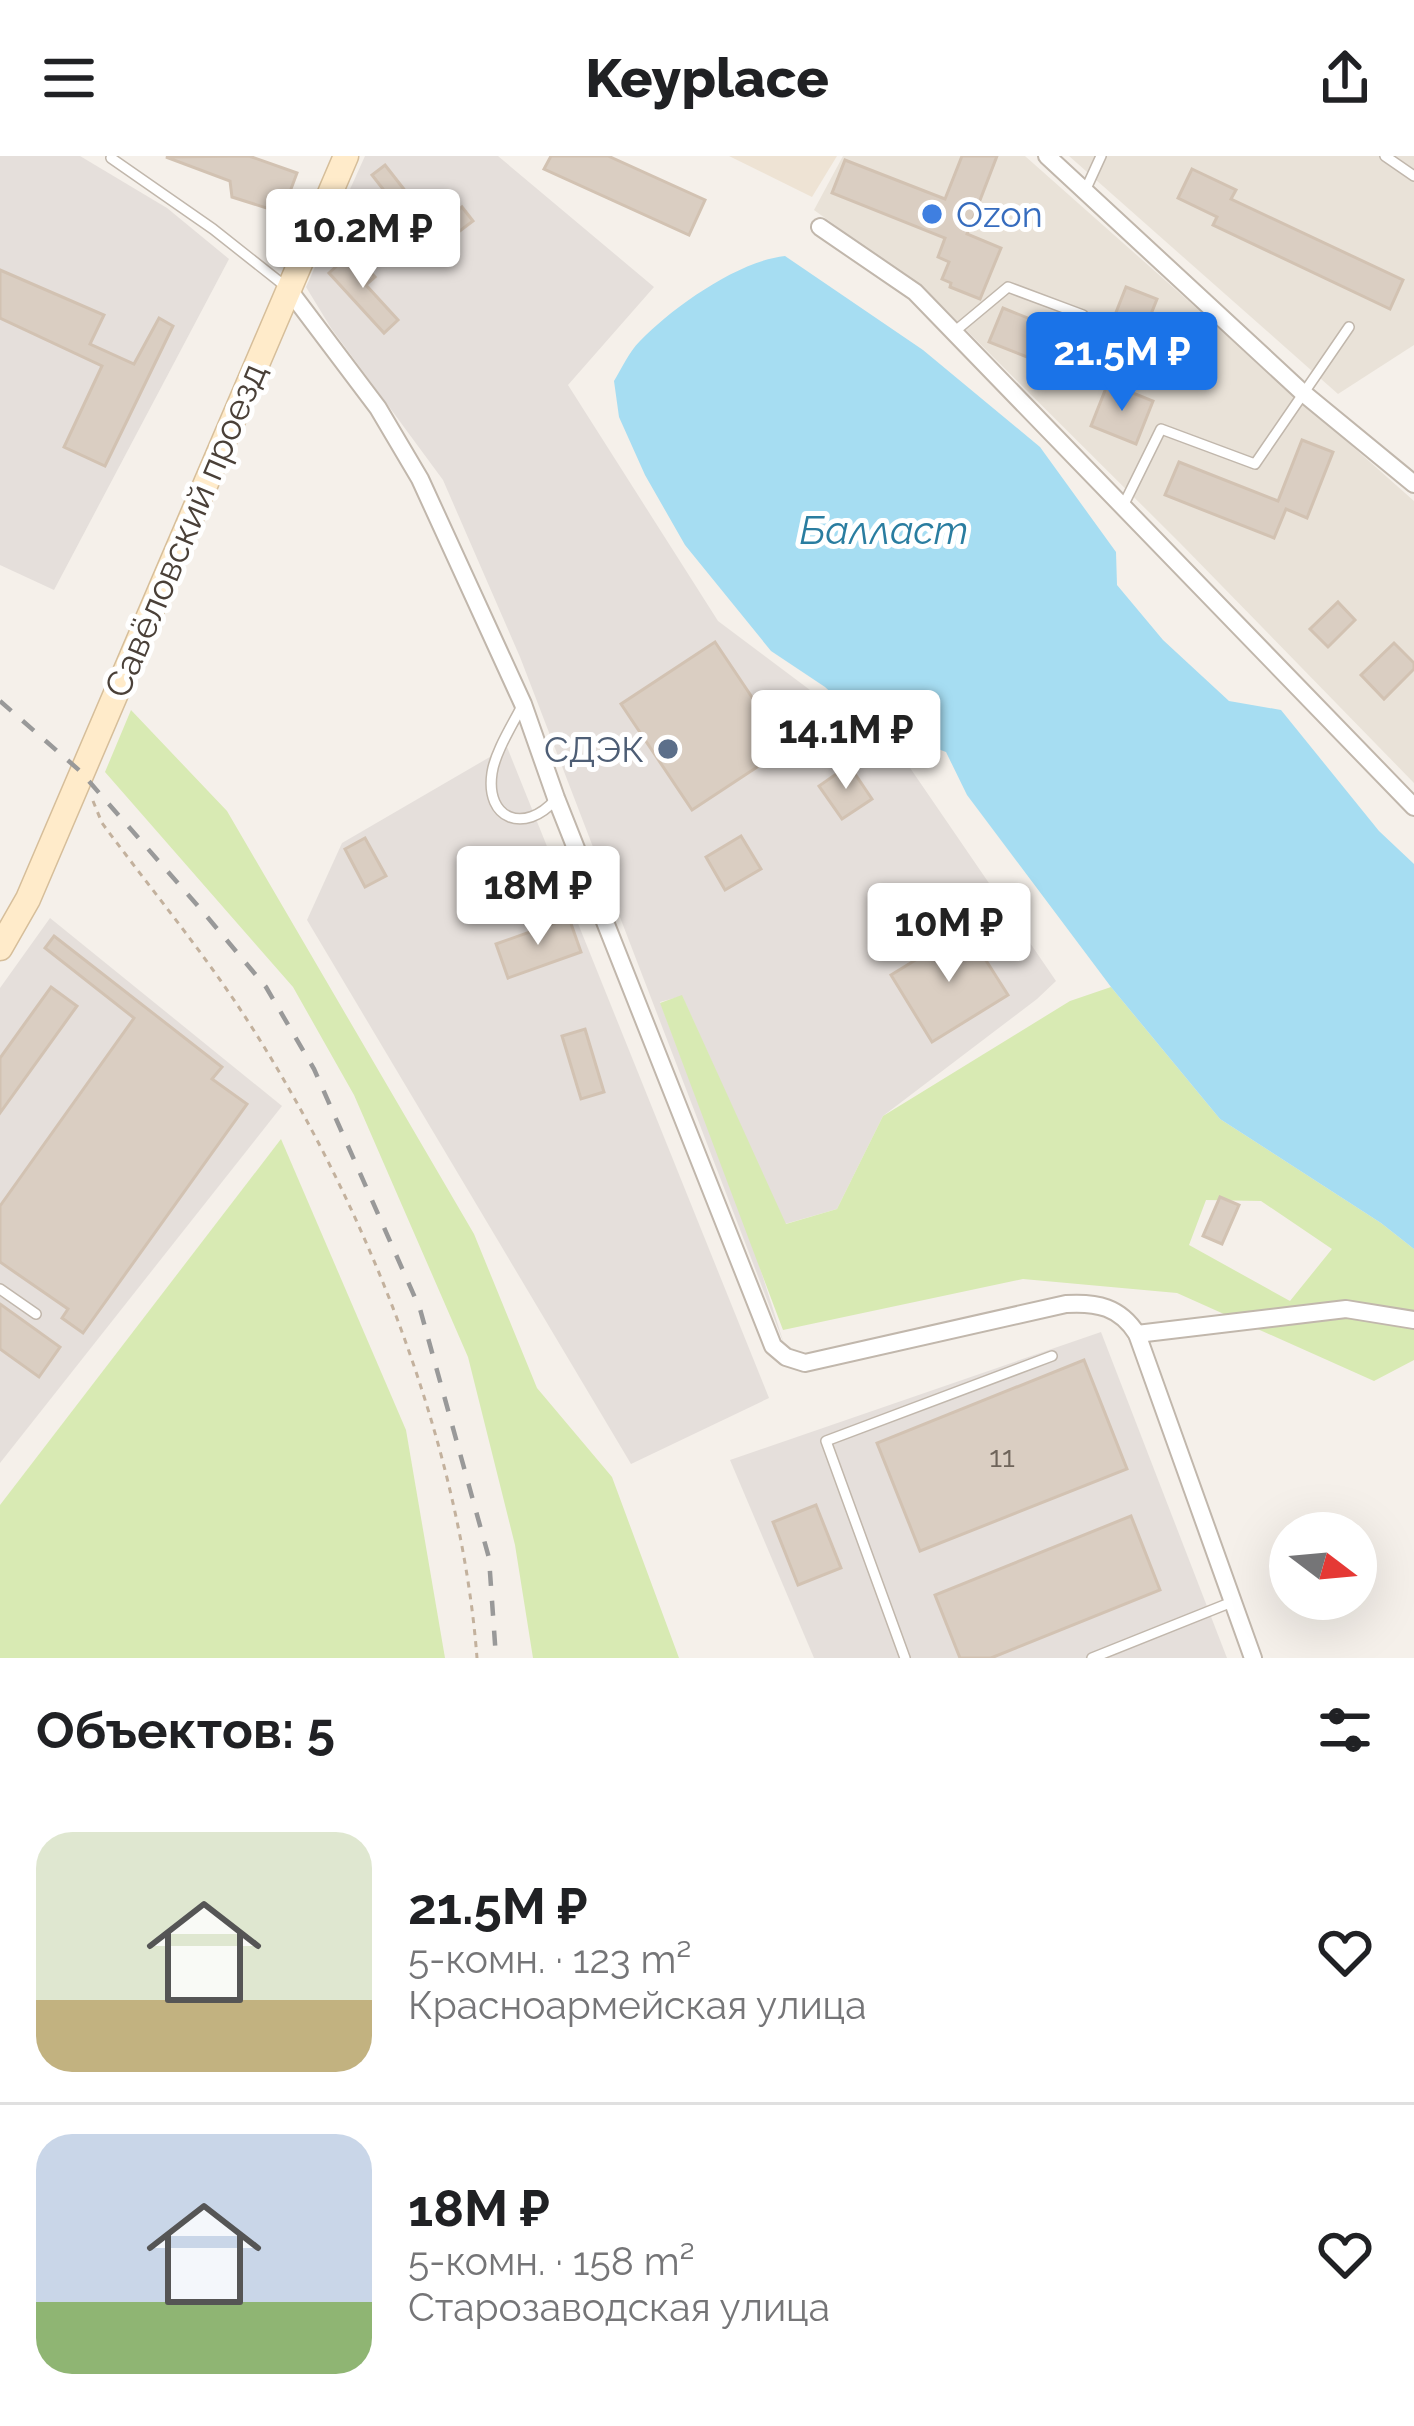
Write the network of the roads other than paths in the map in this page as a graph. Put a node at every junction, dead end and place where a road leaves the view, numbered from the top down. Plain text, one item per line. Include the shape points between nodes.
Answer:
1 (346, 156) edge
2 (1047, 156) edge
3 (1101, 156) edge
4 (1385, 156) edge
5 (111, 158) edge
6 (1414, 176) edge
7 (1085, 191) junction
8 (820, 227) dead end
9 (289, 290) junction
10 (1083, 315) dead end
11 (1349, 326) dead end
12 (953, 332) junction
13 (1302, 392) junction
14 (1414, 484) edge
15 (1123, 506) junction
16 (523, 704) junction
17 (556, 798) junction
18 (1414, 807) edge
19 (0, 948) edge
20 (0, 1288) edge
21 (36, 1314) dead end
22 (1414, 1320) edge
23 (1137, 1334) junction
24 (1052, 1356) dead end
25 (1232, 1602) junction
26 (905, 1658) edge
27 (1092, 1658) edge
28 (1253, 1658) edge

1 - 9 main road, Савёловский проезд
2 - 7 street
3 - 7 lane
4 - 6 lane
5 - 9 lane
7 - 13 street
8 - 12 street via 914,292
9 - 16 street via 420,479
9 - 19 main road, Савёловский проезд
10 - 12 lane via 1008,287
11 - 13 lane
12 - 15 street
13 - 14 street
13 - 15 lane via 1255,464 1161,429
15 - 18 street
16 - 17 street
16 - 17 lane via 492,770 493,795 502,814 530,820
17 - 23 street via 780,1354 805,1363 1066,1304 1118,1312
20 - 21 lane
22 - 23 street via 1346,1309
23 - 25 street
24 - 26 lane via 826,1442
25 - 27 lane
25 - 28 street

